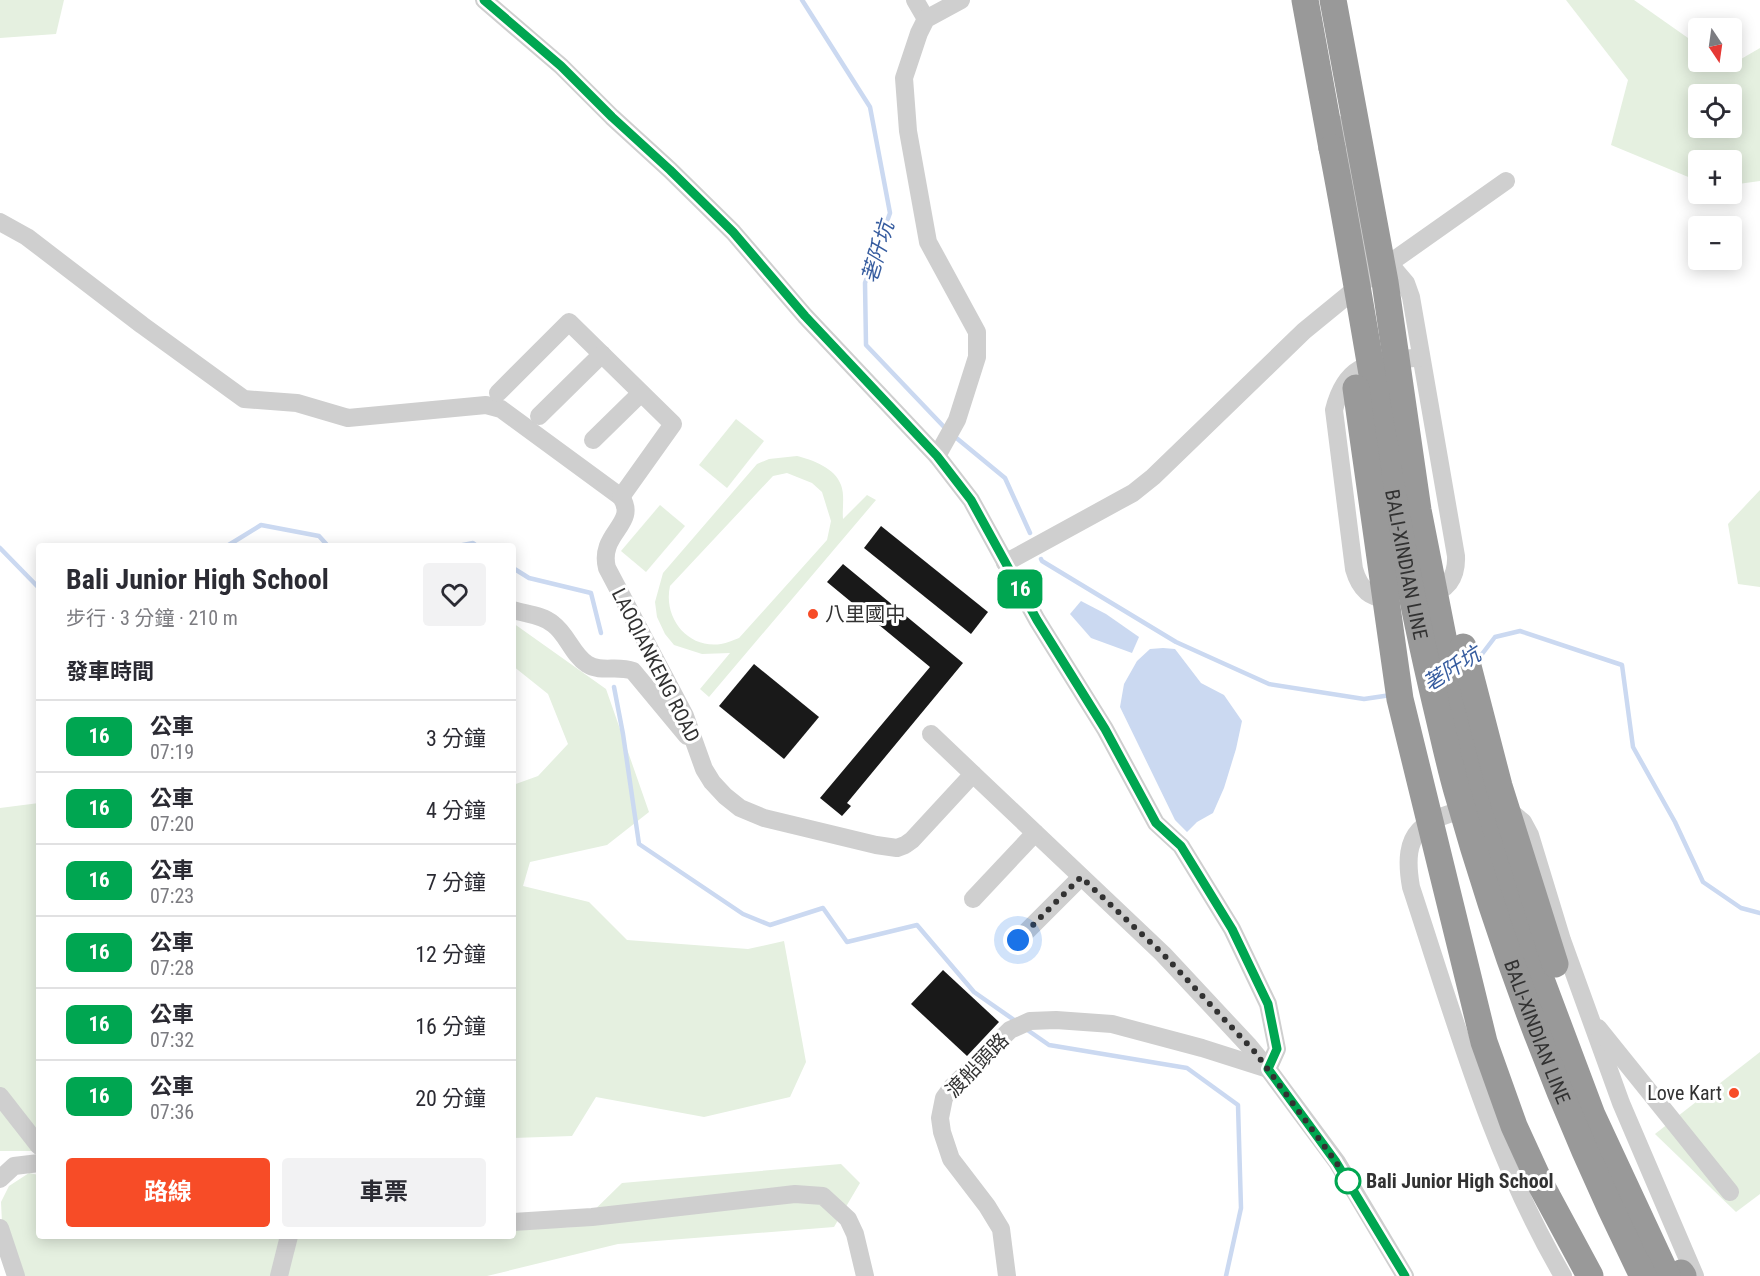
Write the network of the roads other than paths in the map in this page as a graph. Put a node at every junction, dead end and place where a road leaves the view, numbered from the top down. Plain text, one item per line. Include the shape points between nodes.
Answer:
1 (484, 0) edge
2 (915, 0) edge
3 (961, 0) edge
4 (1305, 0) edge
5 (1319, 0) edge
6 (1333, 0) edge
7 (926, 20) junction
8 (1332, 148) junction
9 (1506, 181) dead end
10 (0, 222) edge
11 (1382, 274) junction
12 (602, 354) junction
13 (1421, 357) junction
14 (641, 393) junction
15 (492, 399) junction
16 (539, 416) dead end
17 (593, 440) dead end
18 (941, 449) junction
19 (621, 497) junction
20 (1005, 563) junction
21 (1422, 595) junction
22 (516, 611) edge
23 (931, 734) dead end
24 (698, 749) junction
25 (973, 774) junction
26 (1473, 807) junction
27 (1035, 832) junction
28 (1081, 877) junction
29 (973, 899) dead end
30 (1018, 940) dead end
31 (1590, 1017) junction
32 (1268, 1069) junction
33 (0, 1096) edge
34 (36, 1142) edge
35 (36, 1163) edge
36 (0, 1179) edge
37 (1730, 1192) dead end
38 (516, 1222) edge
39 (0, 1227) edge
40 (288, 1239) edge
41 (1681, 1275) edge
42 (16, 1276) edge
43 (279, 1276) edge
44 (865, 1276) edge
45 (1007, 1276) edge
46 (1405, 1276) edge
47 (1563, 1276) edge
48 (1590, 1276) edge
49 (1642, 1276) edge

1 - 18 street via 561,66 670,170 733,232 805,316
2 - 7 street
3 - 7 street
4 - 8 highway, BALI-XINDIAN LINE
5 - 11 street
6 - 11 highway, BALI-XINDIAN LINE, bridge
7 - 18 street via 904,78 908,131 928,242 977,332 977,357 955,423
8 - 48 highway, bridge via 1339,262 1400,699 1484,1042 1514,1126
8 - 49 highway, BALI-XINDIAN LINE, bridge via 1395,514 1456,791 1510,958 1568,1114
9 - 11 street
10 - 15 street via 27,237 244,399 297,403 348,418
11 - 13 street via 1406,284
11 - 20 street via 1304,331 1133,494
11 - 41 highway, BALI-XINDIAN LINE, bridge via 1418,510 1478,787 1530,950 1592,1115
12 - 14 street
12 - 15 street via 569,322
12 - 16 street
13 - 21 street via 1457,568 1447,586
13 - 21 street via 1361,368 1347,378 1334,410 1357,580 1374,597
14 - 17 street
14 - 19 street via 673,424
15 - 19 street
18 - 20 street
19 - 24 street, LAOQIANKENG ROAD via 626,511 608,543 607,568 686,716
20 - 32 street via 1105,729 1156,823 1181,846 1232,929 1268,1004 1277,1049
21 - 26 street
22 - 24 street via 552,622 587,664 633,671
23 - 25 street
24 - 25 street, LAOQIANKENG ROAD via 712,782 740,808 764,818 897,848 912,840
25 - 27 street
26 - 31 street via 1492,806 1523,822 1538,856
26 - 47 street via 1434,818 1416,834 1408,867 1411,888 1493,1131
27 - 28 street
27 - 29 street
28 - 30 street
28 - 32 street via 1163,954
31 - 37 street
31 - 41 street
32 - 45 street, 渡船頭路 via 1112,1024 1030,1021 1011,1030 952,1086 944,1098 940,1118 951,1158 1000,1229
32 - 46 street via 1336,1162
33 - 34 street
35 - 36 street via 14,1166
38 - 44 street via 795,1194 823,1196 848,1219
39 - 42 street
40 - 43 street

